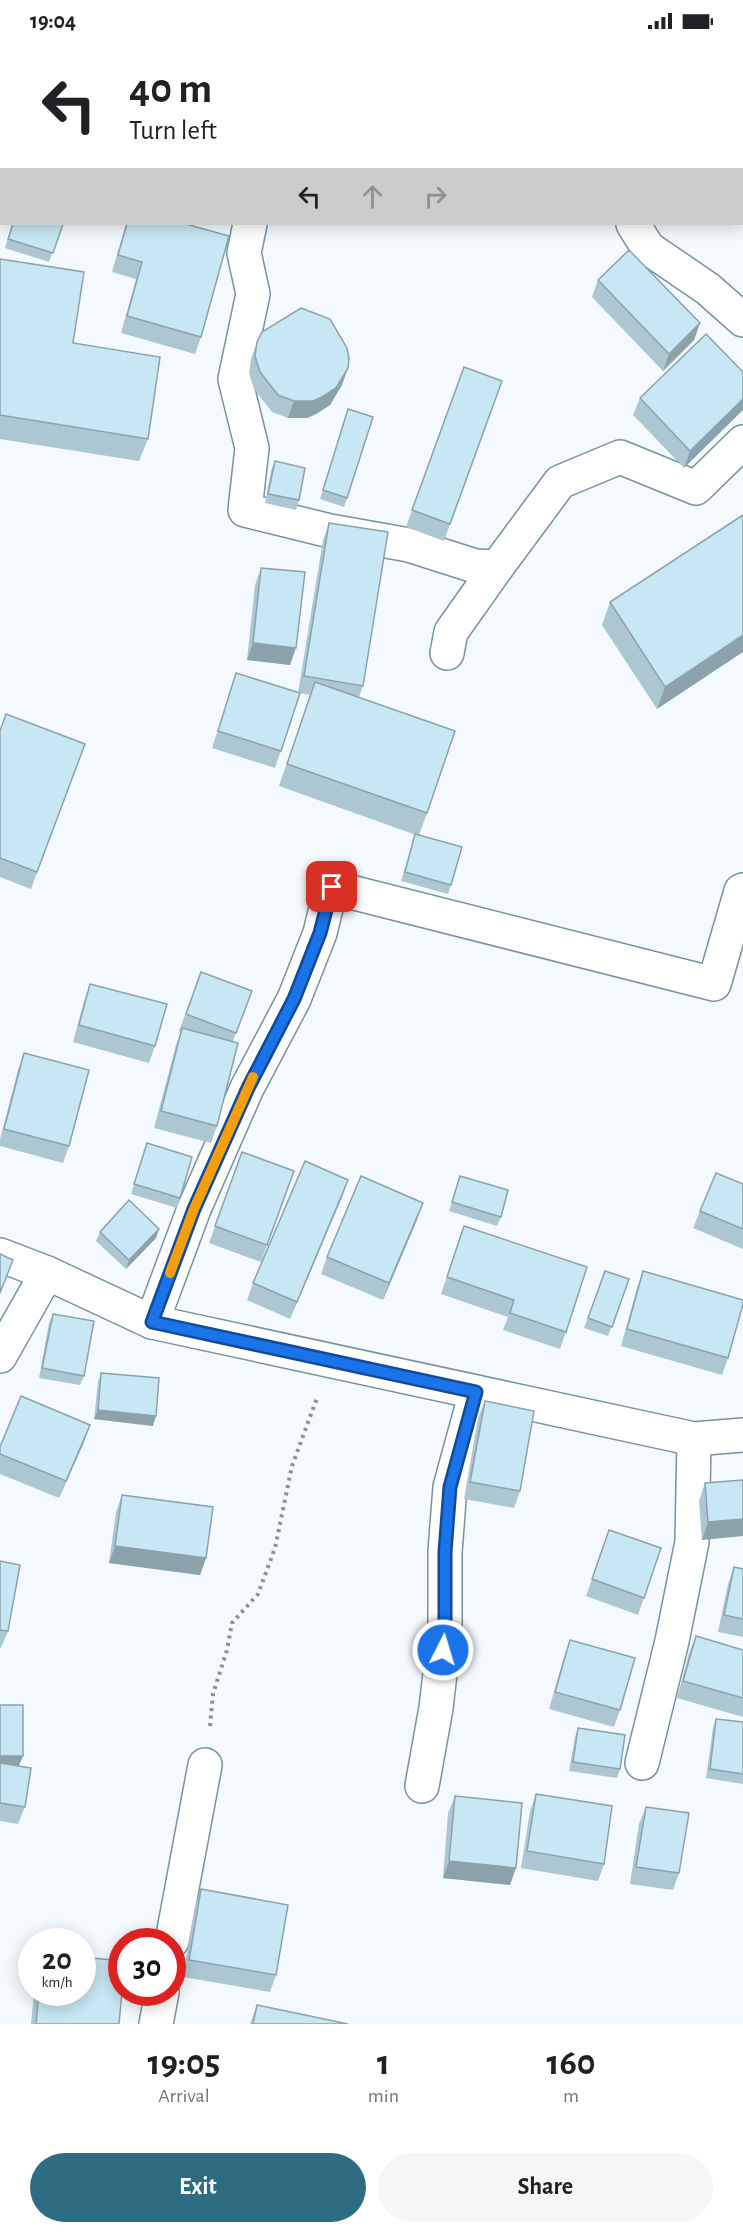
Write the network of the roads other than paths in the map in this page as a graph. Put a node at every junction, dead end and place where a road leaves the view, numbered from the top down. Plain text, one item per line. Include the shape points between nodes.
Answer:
1 (250, 225) edge
2 (634, 225) edge
3 (742, 317) edge
4 (743, 442) edge
5 (497, 567) junction
6 (447, 653) dead end
7 (743, 890) edge
8 (0, 1255) edge
9 (47, 1273) junction
10 (152, 1322) junction
11 (0, 1356) edge
12 (476, 1392) junction
13 (743, 1435) edge
14 (694, 1439) junction
15 (642, 1763) dead end
16 (205, 1765) road end
17 (423, 1786) dead end
18 (174, 1928) edge
19 (159, 2006) edge
20 (156, 2024) edge

1 - 5 street via 244,253 253,294 235,379 252,448 245,510 409,545 475,566
2 - 3 street via 648,248
4 - 5 street via 696,488 620,457 560,483
5 - 6 street via 451,632
7 - 10 street via 714,984 332,887 320,933 294,999 248,1088 194,1209
8 - 9 street
9 - 10 street
9 - 11 street
10 - 12 street
12 - 14 street
12 - 17 street via 450,1487 445,1630
13 - 14 street
14 - 15 street via 692,1542
16 - 18 street
19 - 20 street

